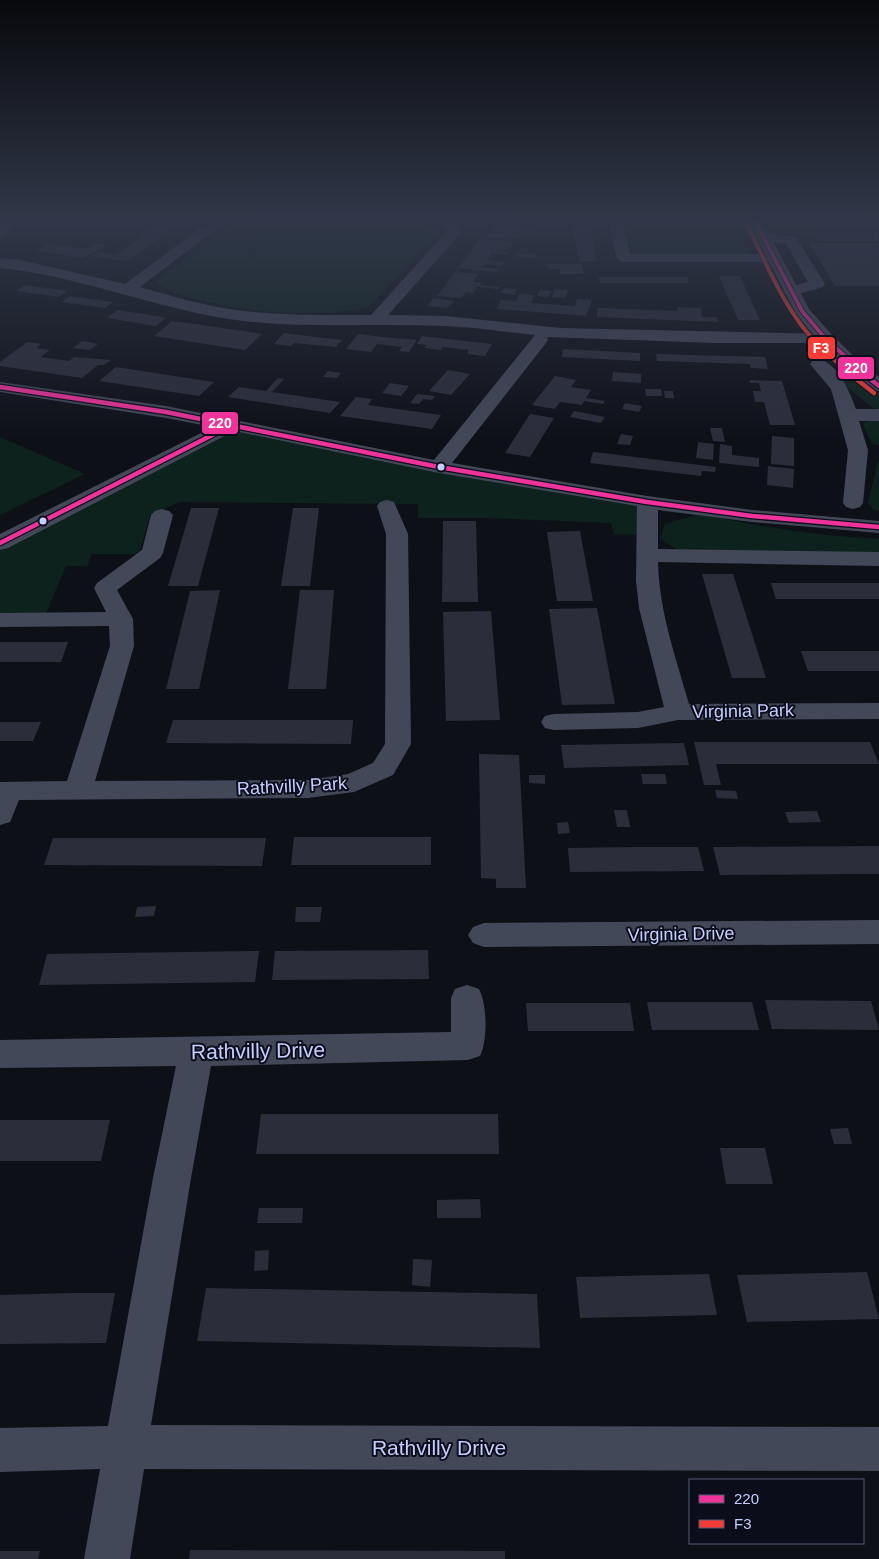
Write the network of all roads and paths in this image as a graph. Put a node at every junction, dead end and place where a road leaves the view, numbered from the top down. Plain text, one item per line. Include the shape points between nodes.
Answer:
1 (146, 294) edge
2 (399, 294) edge
3 (793, 294) edge
4 (376, 319) junction
5 (825, 338) junction
6 (540, 339) dead end
7 (819, 364) dead end
8 (879, 386) edge
9 (0, 387) edge
10 (849, 414) junction
11 (879, 415) edge
12 (232, 425) junction
13 (858, 450) junction
14 (879, 452) edge
15 (440, 467) junction
16 (648, 502) junction
17 (853, 503) dead end
18 (387, 506) dead end
19 (162, 515) dead end
20 (879, 527) edge
21 (0, 543) edge
22 (647, 555) junction
23 (879, 559) edge
24 (121, 619) junction
25 (0, 620) edge
26 (879, 710) edge
27 (678, 712) junction
28 (554, 722) dead end
29 (78, 790) junction
30 (3, 799) edge
31 (879, 932) edge
32 (484, 935) dead end
33 (467, 998) dead end
34 (196, 1052) junction
35 (0, 1054) edge
36 (126, 1448) junction
37 (0, 1450) edge
38 (879, 1450) edge
39 (107, 1559) edge

1 - 4 street via 237,315 285,319
2 - 4 street
3 - 5 main road via 802,311
4 - 5 street via 445,321 561,332
5 - 8 main road
6 - 15 street
7 - 10 street via 840,388
9 - 12 street
10 - 11 street
10 - 13 street
12 - 15 street
12 - 21 street
13 - 14 street
13 - 17 street
15 - 16 street
16 - 20 street via 752,516
16 - 22 street, Virginia Park
18 - 29 street, Rathvilly Park via 397,534 398,744 383,769 354,783 308,789
19 - 24 street via 152,553 105,588
22 - 23 street
22 - 27 street, Virginia Park via 652,608
24 - 25 street
24 - 29 street via 122,646
26 - 27 street, Virginia Park
27 - 28 street via 638,720
29 - 30 street, Rathvilly Park
31 - 32 street, Virginia Drive
33 - 34 street, Rathvilly Drive via 468,1046
34 - 35 street, Rathvilly Drive
34 - 36 street
36 - 37 street, Rathvilly Drive
36 - 38 street, Rathvilly Drive
36 - 39 street

